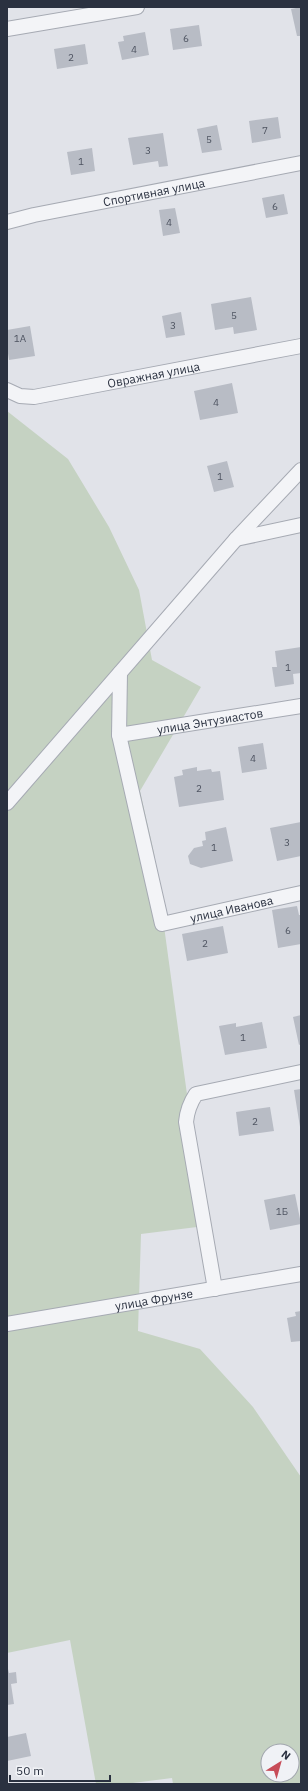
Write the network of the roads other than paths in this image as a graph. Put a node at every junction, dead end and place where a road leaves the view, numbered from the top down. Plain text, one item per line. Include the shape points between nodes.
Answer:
1 (137, 7) edge
2 (7, 30) edge
3 (301, 163) edge
4 (7, 222) edge
5 (301, 346) edge
6 (7, 390) edge
7 (301, 470) edge
8 (301, 525) edge
9 (236, 539) junction
10 (120, 673) junction
11 (301, 706) edge
12 (119, 735) junction
13 (7, 803) edge
14 (301, 893) edge
15 (301, 1072) edge
16 (301, 1274) edge
17 (215, 1289) junction
18 (7, 1324) edge

1 - 2 street
3 - 4 street, Спортивная улица
5 - 6 street, Овражная улица via 34,397 20,396
7 - 9 street
8 - 9 street
9 - 10 street
10 - 12 street
10 - 13 street
11 - 12 street, улица Энтузиастов
12 - 14 street, улица Иванова via 162,924
15 - 17 street via 196,1094 187,1113 186,1122
16 - 17 street, улица Фрунзе
17 - 18 street, улица Фрунзе

